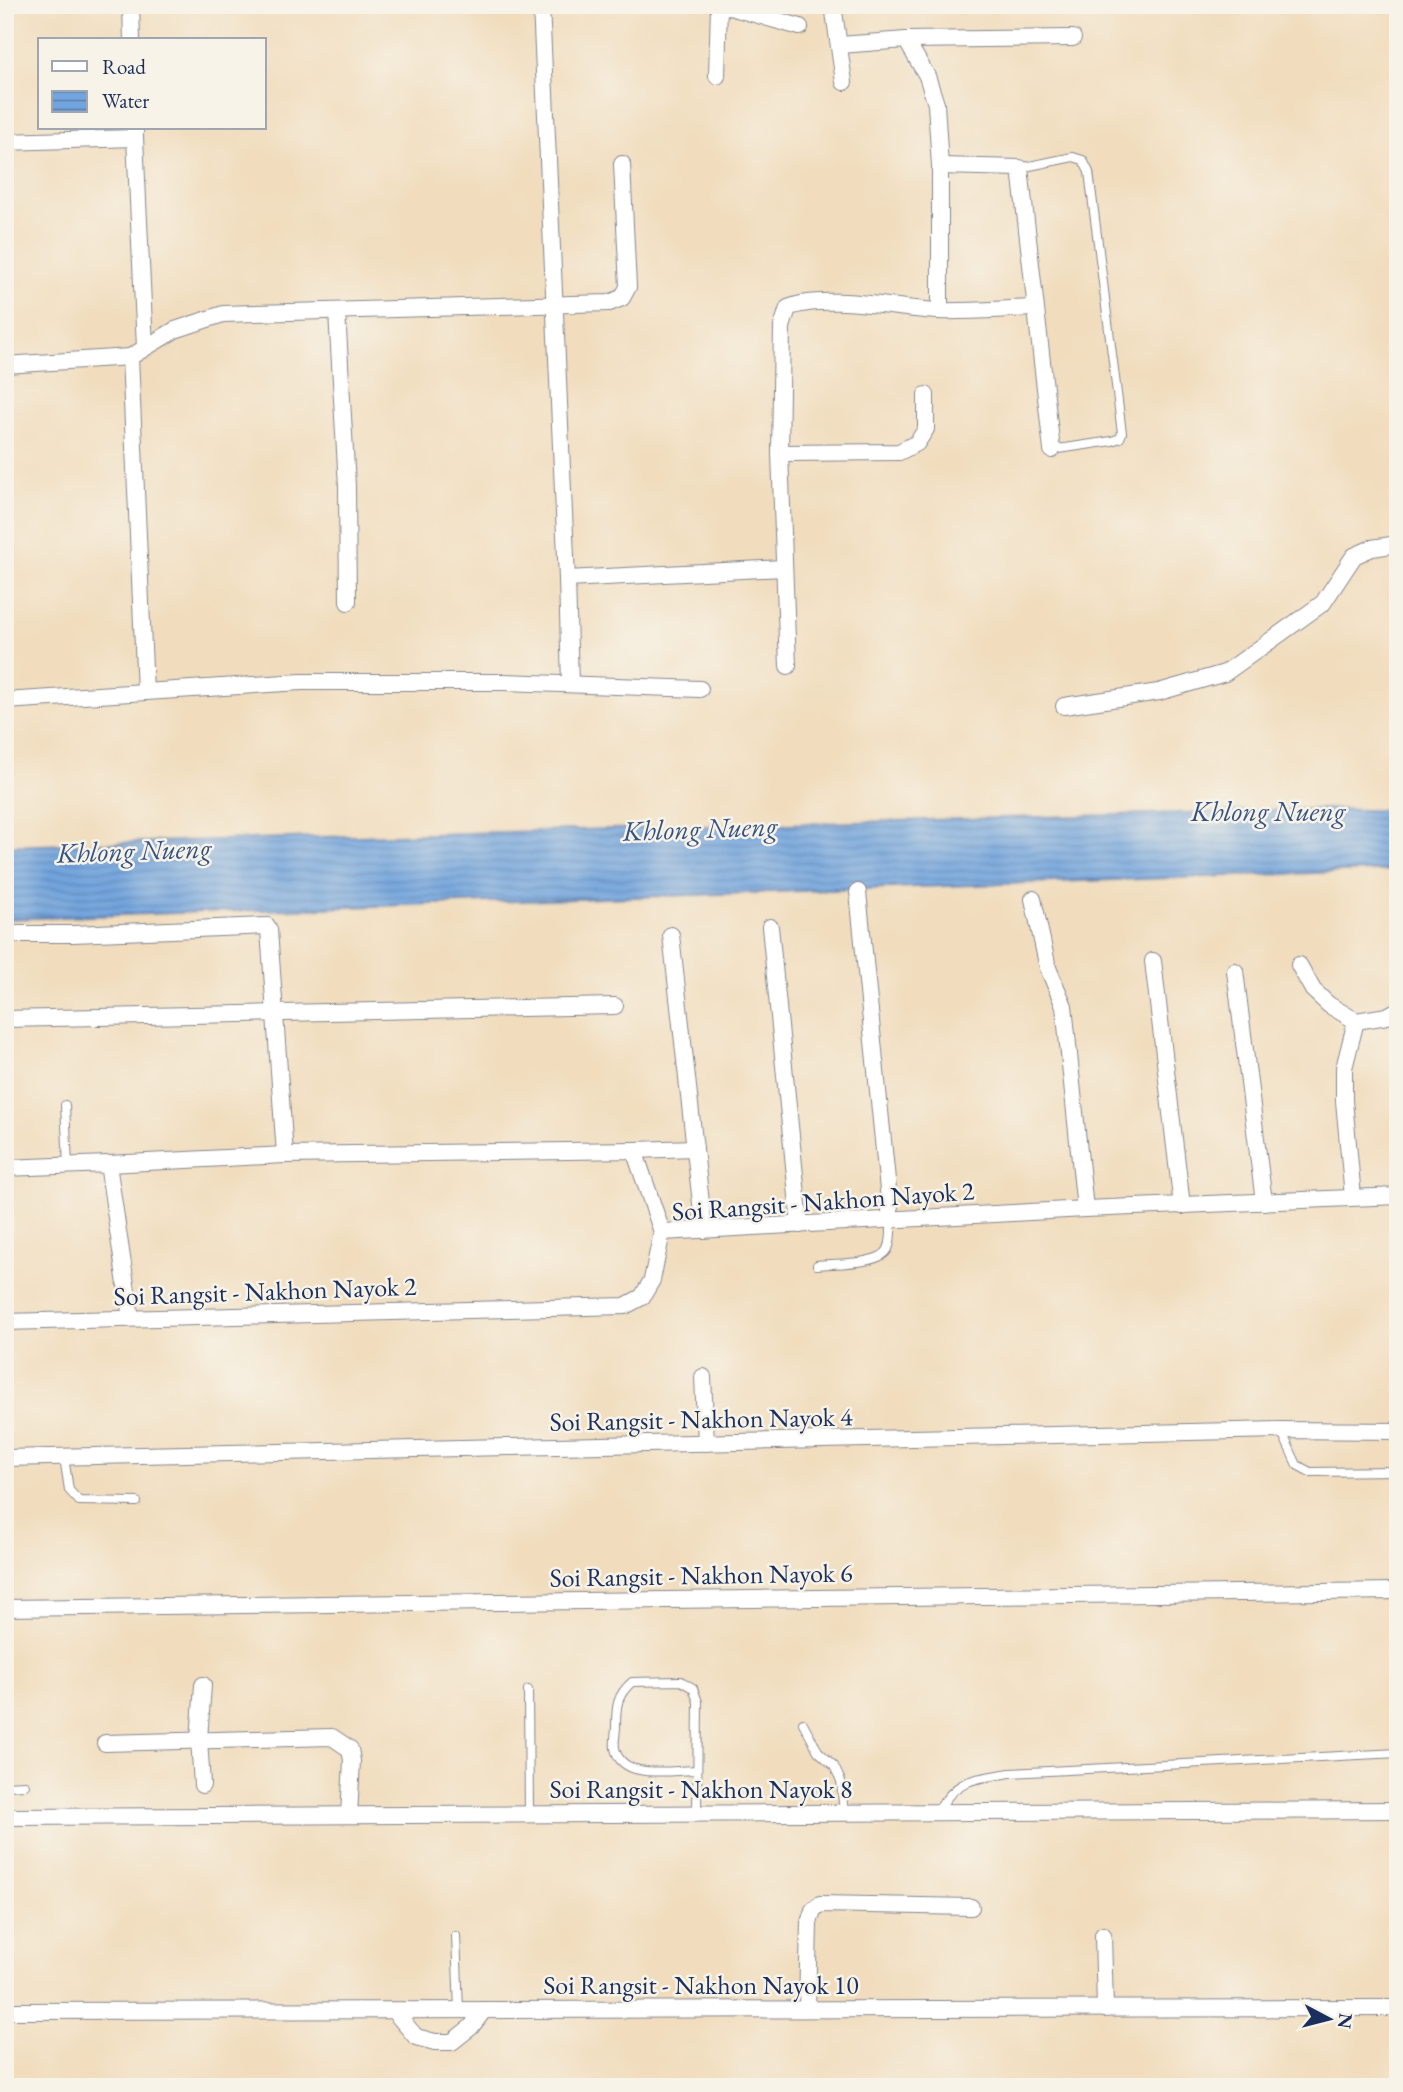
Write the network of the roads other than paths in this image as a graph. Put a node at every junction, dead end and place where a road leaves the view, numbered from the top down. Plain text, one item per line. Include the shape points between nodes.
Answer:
1 (131, 5) edge
2 (541, 5) edge
3 (721, 5) edge
4 (833, 5) edge
5 (800, 27) dead end
6 (132, 38) edge
7 (1073, 38) dead end
8 (906, 40) junction
9 (839, 46) junction
10 (717, 76) dead end
11 (844, 82) dead end
12 (135, 133) edge
13 (5, 142) edge
14 (622, 164) dead end
15 (940, 166) junction
16 (1020, 168) junction
17 (554, 303) junction
18 (1034, 308) junction
19 (940, 311) junction
20 (337, 312) junction
21 (145, 347) junction
22 (130, 357) junction
23 (5, 365) edge
24 (926, 395) dead end
25 (1052, 450) joint
26 (780, 453) junction
27 (1398, 544) edge
28 (784, 568) junction
29 (567, 579) junction
30 (348, 602) dead end
31 (788, 666) dead end
32 (570, 684) junction
33 (700, 690) dead end
34 (145, 691) junction
35 (5, 701) edge
36 (1064, 706) dead end
37 (858, 892) dead end
38 (1033, 899) dead end
39 (770, 927) dead end
40 (5, 934) edge
41 (671, 935) dead end
42 (1153, 961) dead end
43 (1300, 965) dead end
44 (1235, 971) dead end
45 (615, 1006) dead end
46 (1398, 1010) edge
47 (277, 1013) junction
48 (5, 1019) edge
49 (1356, 1021) junction
50 (65, 1105) dead end
51 (695, 1148) junction
52 (634, 1150) junction
53 (285, 1155) junction
54 (108, 1164) junction
55 (68, 1165) junction
56 (5, 1168) edge
57 (1398, 1196) edge
58 (1353, 1197) junction
59 (1264, 1202) junction
60 (1182, 1206) junction
61 (1086, 1209) junction
62 (891, 1220) junction
63 (800, 1225) junction
64 (704, 1230) junction
65 (662, 1232) junction
66 (817, 1265) dead end
67 (131, 1318) junction
68 (5, 1322) edge
69 (703, 1377) dead end
70 (1280, 1430) junction
71 (1398, 1431) edge
72 (706, 1443) junction
73 (64, 1457) junction
74 (5, 1458) edge
75 (1398, 1471) edge
76 (137, 1502) dead end
77 (1398, 1591) edge
78 (5, 1608) edge
79 (203, 1685) dead end
80 (528, 1690) dead end
81 (803, 1723) dead end
82 (200, 1739) junction
83 (104, 1743) dead end
84 (1398, 1753) edge
85 (696, 1770) junction
86 (25, 1785) dead end
87 (202, 1785) dead end
88 (5, 1786) edge
89 (1398, 1810) edge
90 (937, 1812) junction
91 (697, 1813) junction
92 (528, 1814) junction
93 (844, 1814) junction
94 (349, 1815) junction
95 (5, 1817) edge
96 (971, 1907) dead end
97 (1103, 1935) dead end
98 (456, 1936) dead end
99 (1398, 2008) edge
100 (1105, 2009) junction
101 (458, 2010) junction
102 (484, 2010) junction
103 (807, 2010) junction
104 (5, 2011) edge
105 (394, 2011) junction

1 - 6 street
2 - 17 street
3 - 5 street
3 - 10 street
4 - 9 street
7 - 8 street
8 - 9 street
8 - 15 street via 927,75 936,104
9 - 11 street
12 - 13 street
12 - 21 street
14 - 17 street via 628,287 622,298 609,303
15 - 16 street
15 - 19 street
16 - 18 street
16 - 25 lane via 1073,157 1083,160 1089,172 1122,433 1112,441
17 - 20 street
17 - 29 street
18 - 19 street
18 - 25 street
19 - 26 street via 824,302 801,302 788,308 782,327
20 - 21 street via 223,314 175,330
20 - 30 street
21 - 22 street
22 - 23 street
22 - 34 street
24 - 26 street via 926,429 917,443 899,452
26 - 28 street
27 - 36 street via 1354,556 1323,603 1225,673 1159,692
28 - 29 street
28 - 31 street
29 - 32 street
32 - 33 street
32 - 34 street via 301,682
34 - 35 street
37 - 62 street
38 - 61 street via 1048,968 1065,1006
39 - 63 street
40 - 47 street via 264,925 269,930
41 - 51 street
42 - 60 street
43 - 49 street via 1313,990
44 - 59 street
45 - 47 street
46 - 49 street
47 - 48 street
47 - 53 street
49 - 58 street via 1344,1068
50 - 55 lane
51 - 52 street
51 - 64 street
52 - 53 street
52 - 65 street
53 - 54 street
54 - 55 street
54 - 67 street
55 - 56 street
57 - 58 street, Soi Rangsit - Nakhon Nayok 2
58 - 59 street, Soi Rangsit - Nakhon Nayok 2
59 - 60 street, Soi Rangsit - Nakhon Nayok 2
60 - 61 street, Soi Rangsit - Nakhon Nayok 2
61 - 62 street, Soi Rangsit - Nakhon Nayok 2
62 - 63 street, Soi Rangsit - Nakhon Nayok 2
62 - 66 lane via 887,1252 877,1260
63 - 64 street, Soi Rangsit - Nakhon Nayok 2
64 - 65 street, Soi Rangsit - Nakhon Nayok 2
65 - 67 street, Soi Rangsit - Nakhon Nayok 2 via 652,1280 642,1297 625,1306
67 - 68 street, Soi Rangsit - Nakhon Nayok 2
69 - 72 street
70 - 71 street, Soi Rangsit - Nakhon Nayok 4
70 - 72 street, Soi Rangsit - Nakhon Nayok 4
70 - 75 lane via 1297,1465 1310,1472
72 - 73 street, Soi Rangsit - Nakhon Nayok 4
73 - 74 street, Soi Rangsit - Nakhon Nayok 4
73 - 76 lane via 69,1490 79,1501
77 - 78 street, Soi Rangsit - Nakhon Nayok 6
79 - 82 street
80 - 92 lane
81 - 93 lane via 841,1781
82 - 83 street
82 - 87 street
82 - 94 street via 332,1737 350,1749
84 - 90 lane via 1010,1773 955,1787
85 - 85 lane via 636,1770 624,1765 615,1749 616,1702 632,1682 681,1681 693,1688 698,1702
85 - 91 lane
86 - 88 lane
89 - 90 street, Soi Rangsit - Nakhon Nayok 8
90 - 93 street, Soi Rangsit - Nakhon Nayok 8
91 - 92 street, Soi Rangsit - Nakhon Nayok 8
91 - 93 street, Soi Rangsit - Nakhon Nayok 8
92 - 94 street, Soi Rangsit - Nakhon Nayok 8
94 - 95 street, Soi Rangsit - Nakhon Nayok 8
96 - 103 street via 820,1904 809,1923
97 - 100 street
98 - 101 lane
99 - 100 street, Soi Rangsit - Nakhon Nayok 10
100 - 103 street, Soi Rangsit - Nakhon Nayok 10
101 - 102 street, Soi Rangsit - Nakhon Nayok 10
101 - 105 street, Soi Rangsit - Nakhon Nayok 10
102 - 103 street, Soi Rangsit - Nakhon Nayok 10
102 - 105 street via 452,2042 416,2036
104 - 105 street, Soi Rangsit - Nakhon Nayok 10

